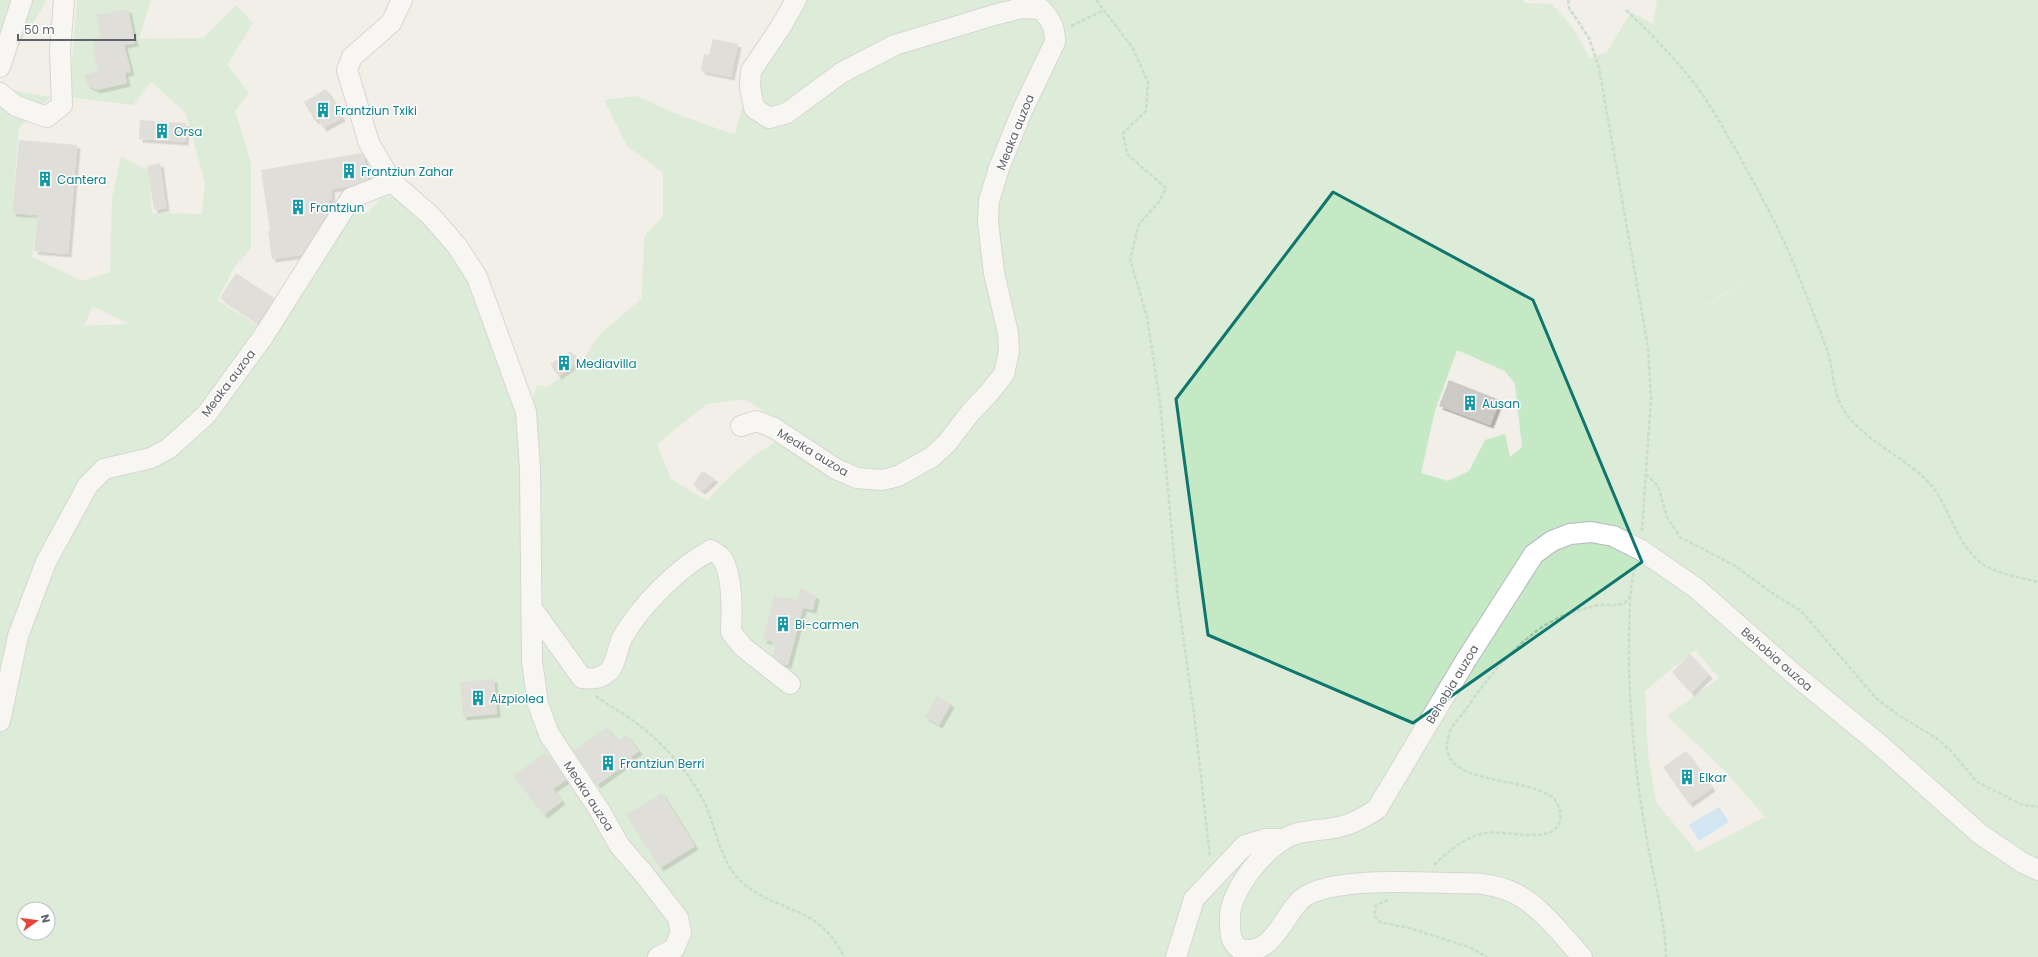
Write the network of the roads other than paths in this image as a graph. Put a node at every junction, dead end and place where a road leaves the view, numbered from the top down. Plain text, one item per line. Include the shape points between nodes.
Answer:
1 (22, 0) edge
2 (64, 0) edge
3 (402, 0) edge
4 (796, 0) edge
5 (0, 67) edge
6 (0, 93) edge
7 (392, 182) junction
8 (741, 426) dead end
9 (531, 607) junction
10 (790, 684) dead end
11 (0, 721) edge
12 (1283, 839) junction
13 (2038, 870) edge
14 (1233, 951) edge
15 (658, 957) edge
16 (1176, 957) edge
17 (1582, 957) edge

1 - 5 street
2 - 6 street via 60,51 62,105 47,117 16,106
3 - 7 street, Meaka auzoa via 391,23 352,57 347,70 369,143
4 - 8 street, Meaka auzoa via 751,71 750,87 754,108 769,118 786,113 841,73 895,45 994,15 1022,8 1040,9 1055,30 1055,42 1022,110 989,201 988,222 994,273 1008,332 1009,351 1004,374 989,393 932,457 898,476 882,480 857,478 836,469 774,428 756,421
7 - 9 street, Meaka auzoa via 431,216 457,246 477,276 526,412 530,468
7 - 11 street, Meaka auzoa via 351,198 262,337 206,415 168,449 150,458 104,469 88,485 46,562 18,636
9 - 10 street via 582,678 595,680 609,671 622,638 657,591 697,558 711,550 721,557 726,570 732,604 732,632 743,647
9 - 15 street, Meaka auzoa via 532,661 538,704 549,734 600,811 619,845 678,918 681,934 674,949
12 - 13 street, Behobia auzoa via 1296,834 1340,827 1377,810 1466,660 1534,554 1552,541 1570,534 1591,532 1612,536 1641,550 1696,588 1980,834
12 - 14 street, Behobia auzoa via 1247,875 1238,888 1230,909
12 - 16 street via 1266,839 1245,845 1194,899
14 - 17 street, Behobia auzoa via 1256,954 1269,948 1296,904 1310,893 1329,887 1416,882 1488,884 1514,893 1544,914

